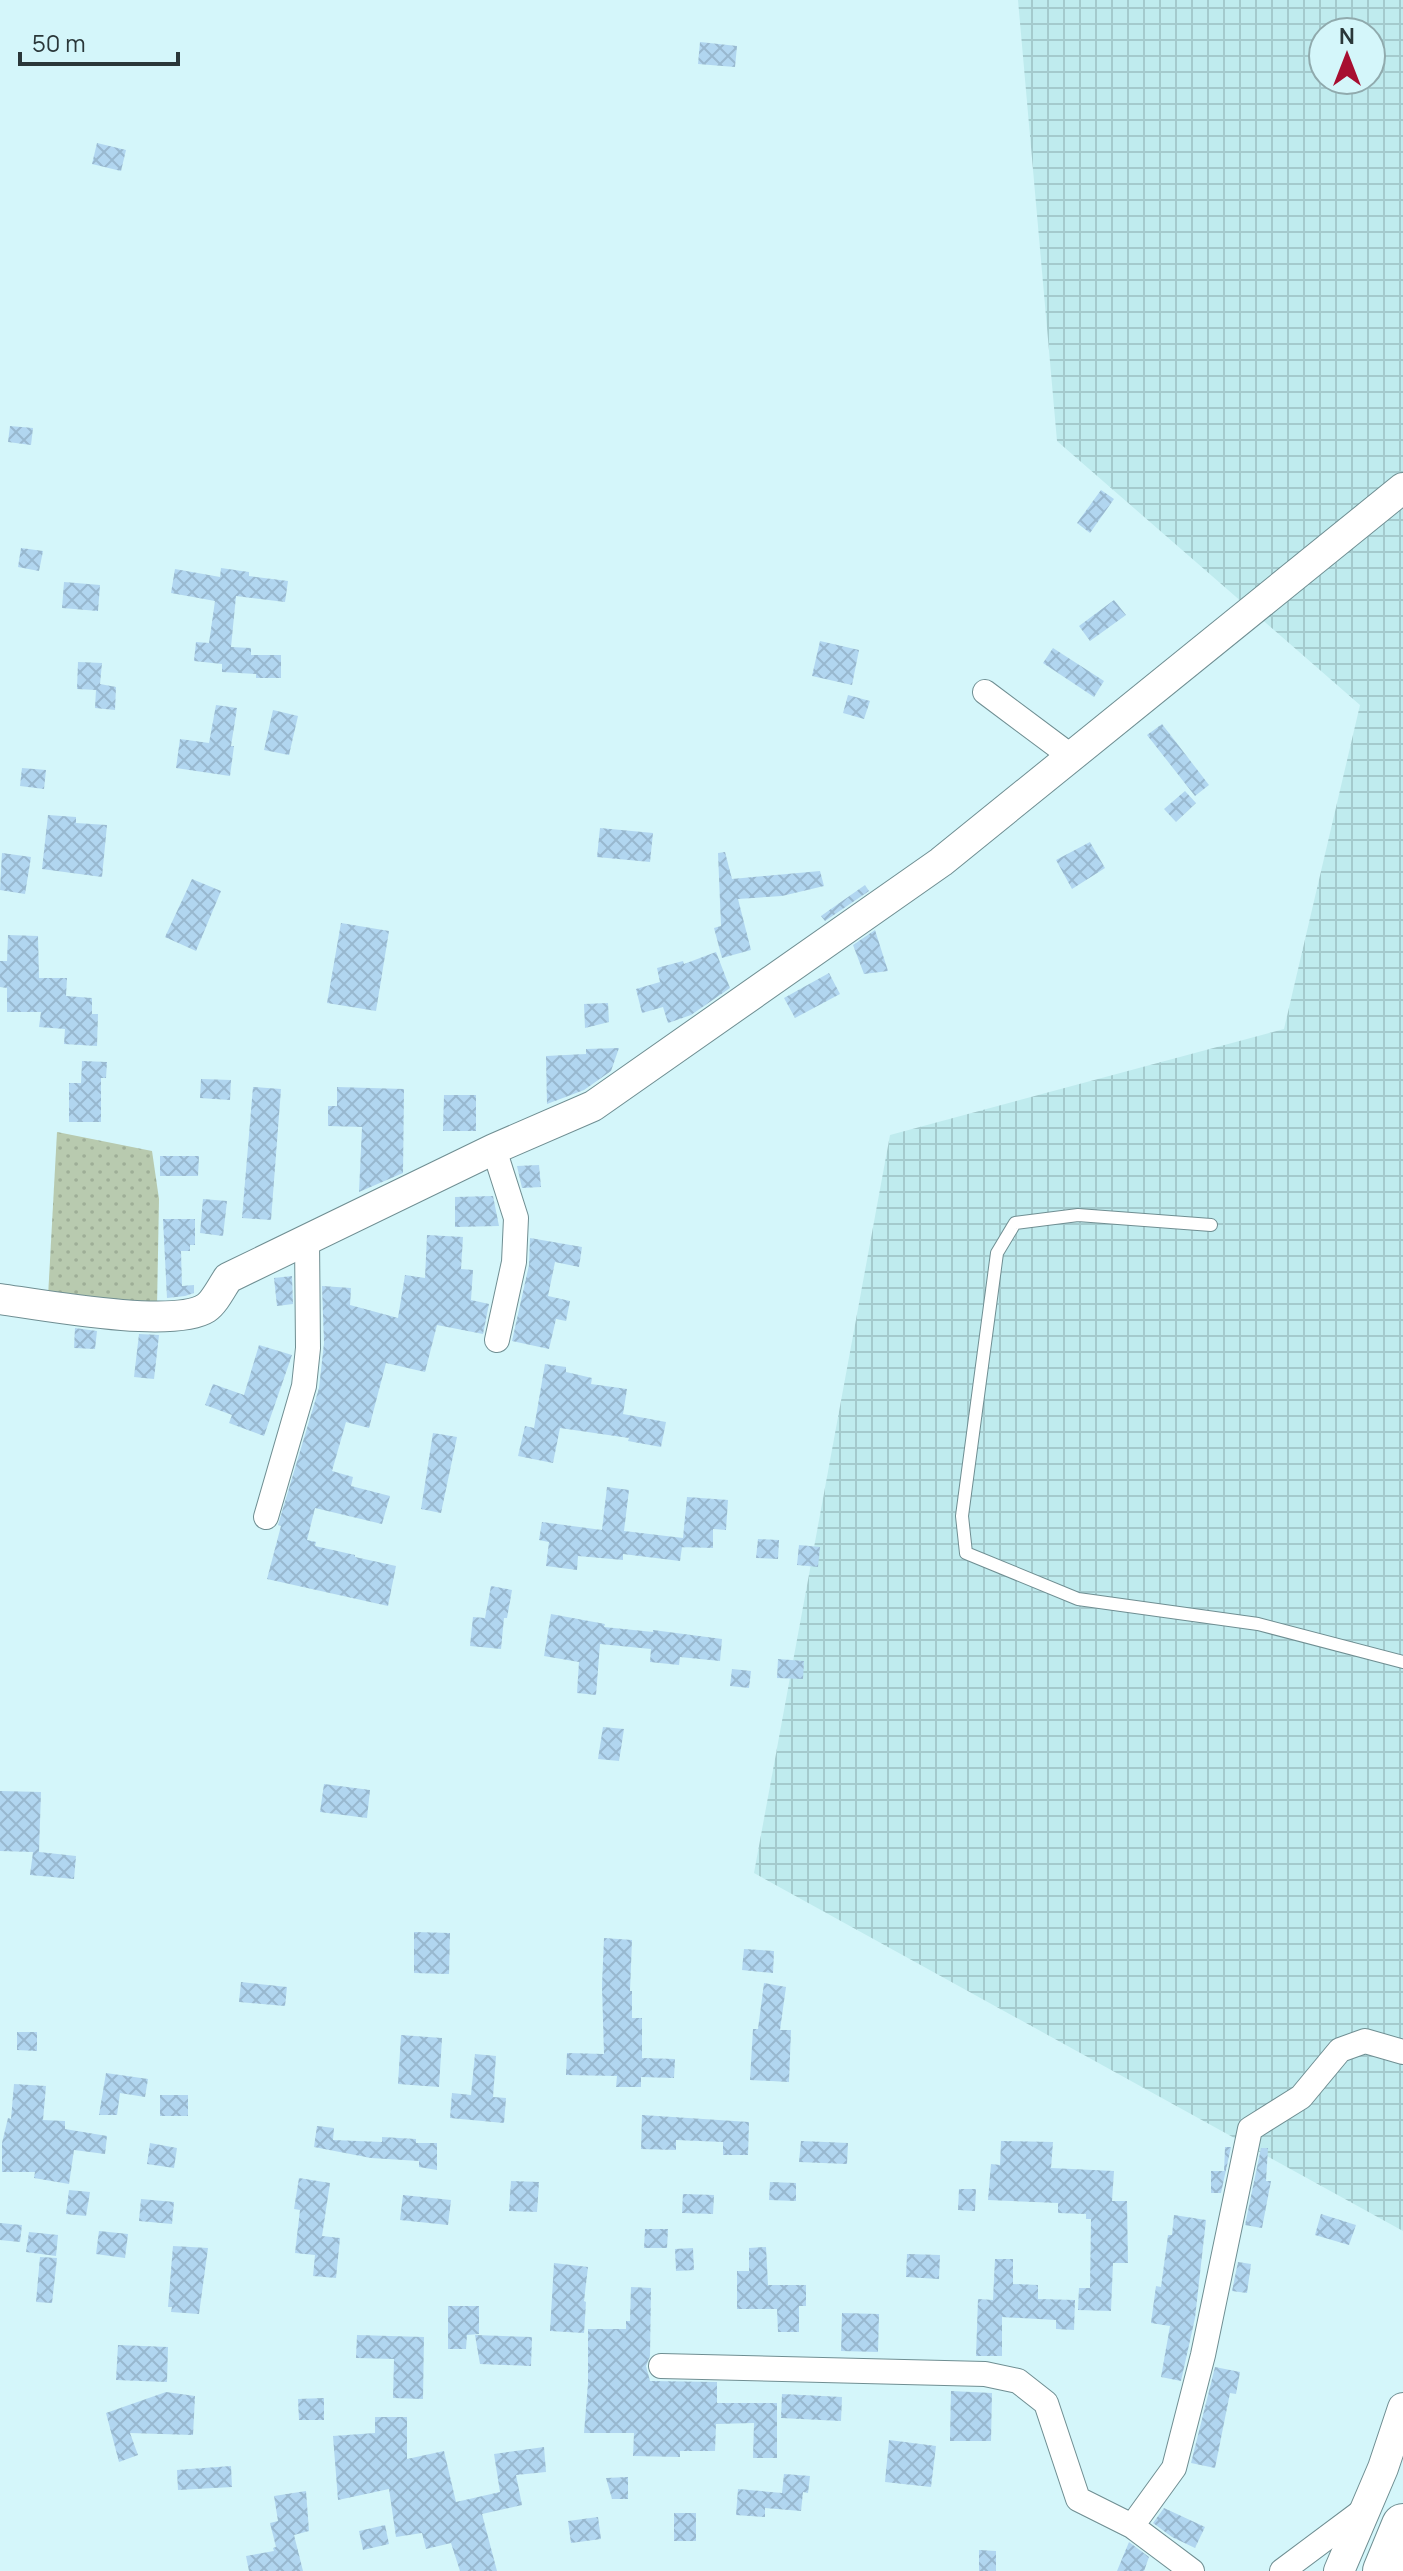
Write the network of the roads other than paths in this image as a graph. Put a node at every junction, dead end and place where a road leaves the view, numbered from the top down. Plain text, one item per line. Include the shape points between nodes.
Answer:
1 (1403, 488) edge
2 (985, 692) dead end
3 (1072, 757) junction
4 (494, 1149) junction
5 (1211, 1225) dead end
6 (307, 1239) junction
7 (0, 1299) edge
8 (497, 1340) dead end
9 (266, 1517) dead end
10 (1403, 1662) edge
11 (1403, 2052) edge
12 (661, 2366) dead end
13 (1403, 2408) edge
14 (1385, 2516) edge
15 (1132, 2526) junction
16 (1192, 2571) edge
17 (1282, 2571) edge
18 (1339, 2571) edge
19 (1384, 2571) edge

1 - 3 street
2 - 3 street
3 - 4 street via 941,862 593,1106
4 - 6 street
4 - 8 street via 516,1218 514,1262
5 - 10 lane via 1078,1215 1015,1223 997,1253 962,1516 966,1553 1078,1599 1258,1624
6 - 7 street via 228,1278 207,1308 175,1318
6 - 9 street via 304,1386
11 - 15 street via 1365,2041 1340,2050 1301,2097 1250,2129 1174,2468
12 - 15 street via 985,2374 1018,2381 1046,2403 1078,2499
13 - 14 street
14 - 17 street
14 - 18 street
14 - 19 highway
15 - 16 street

